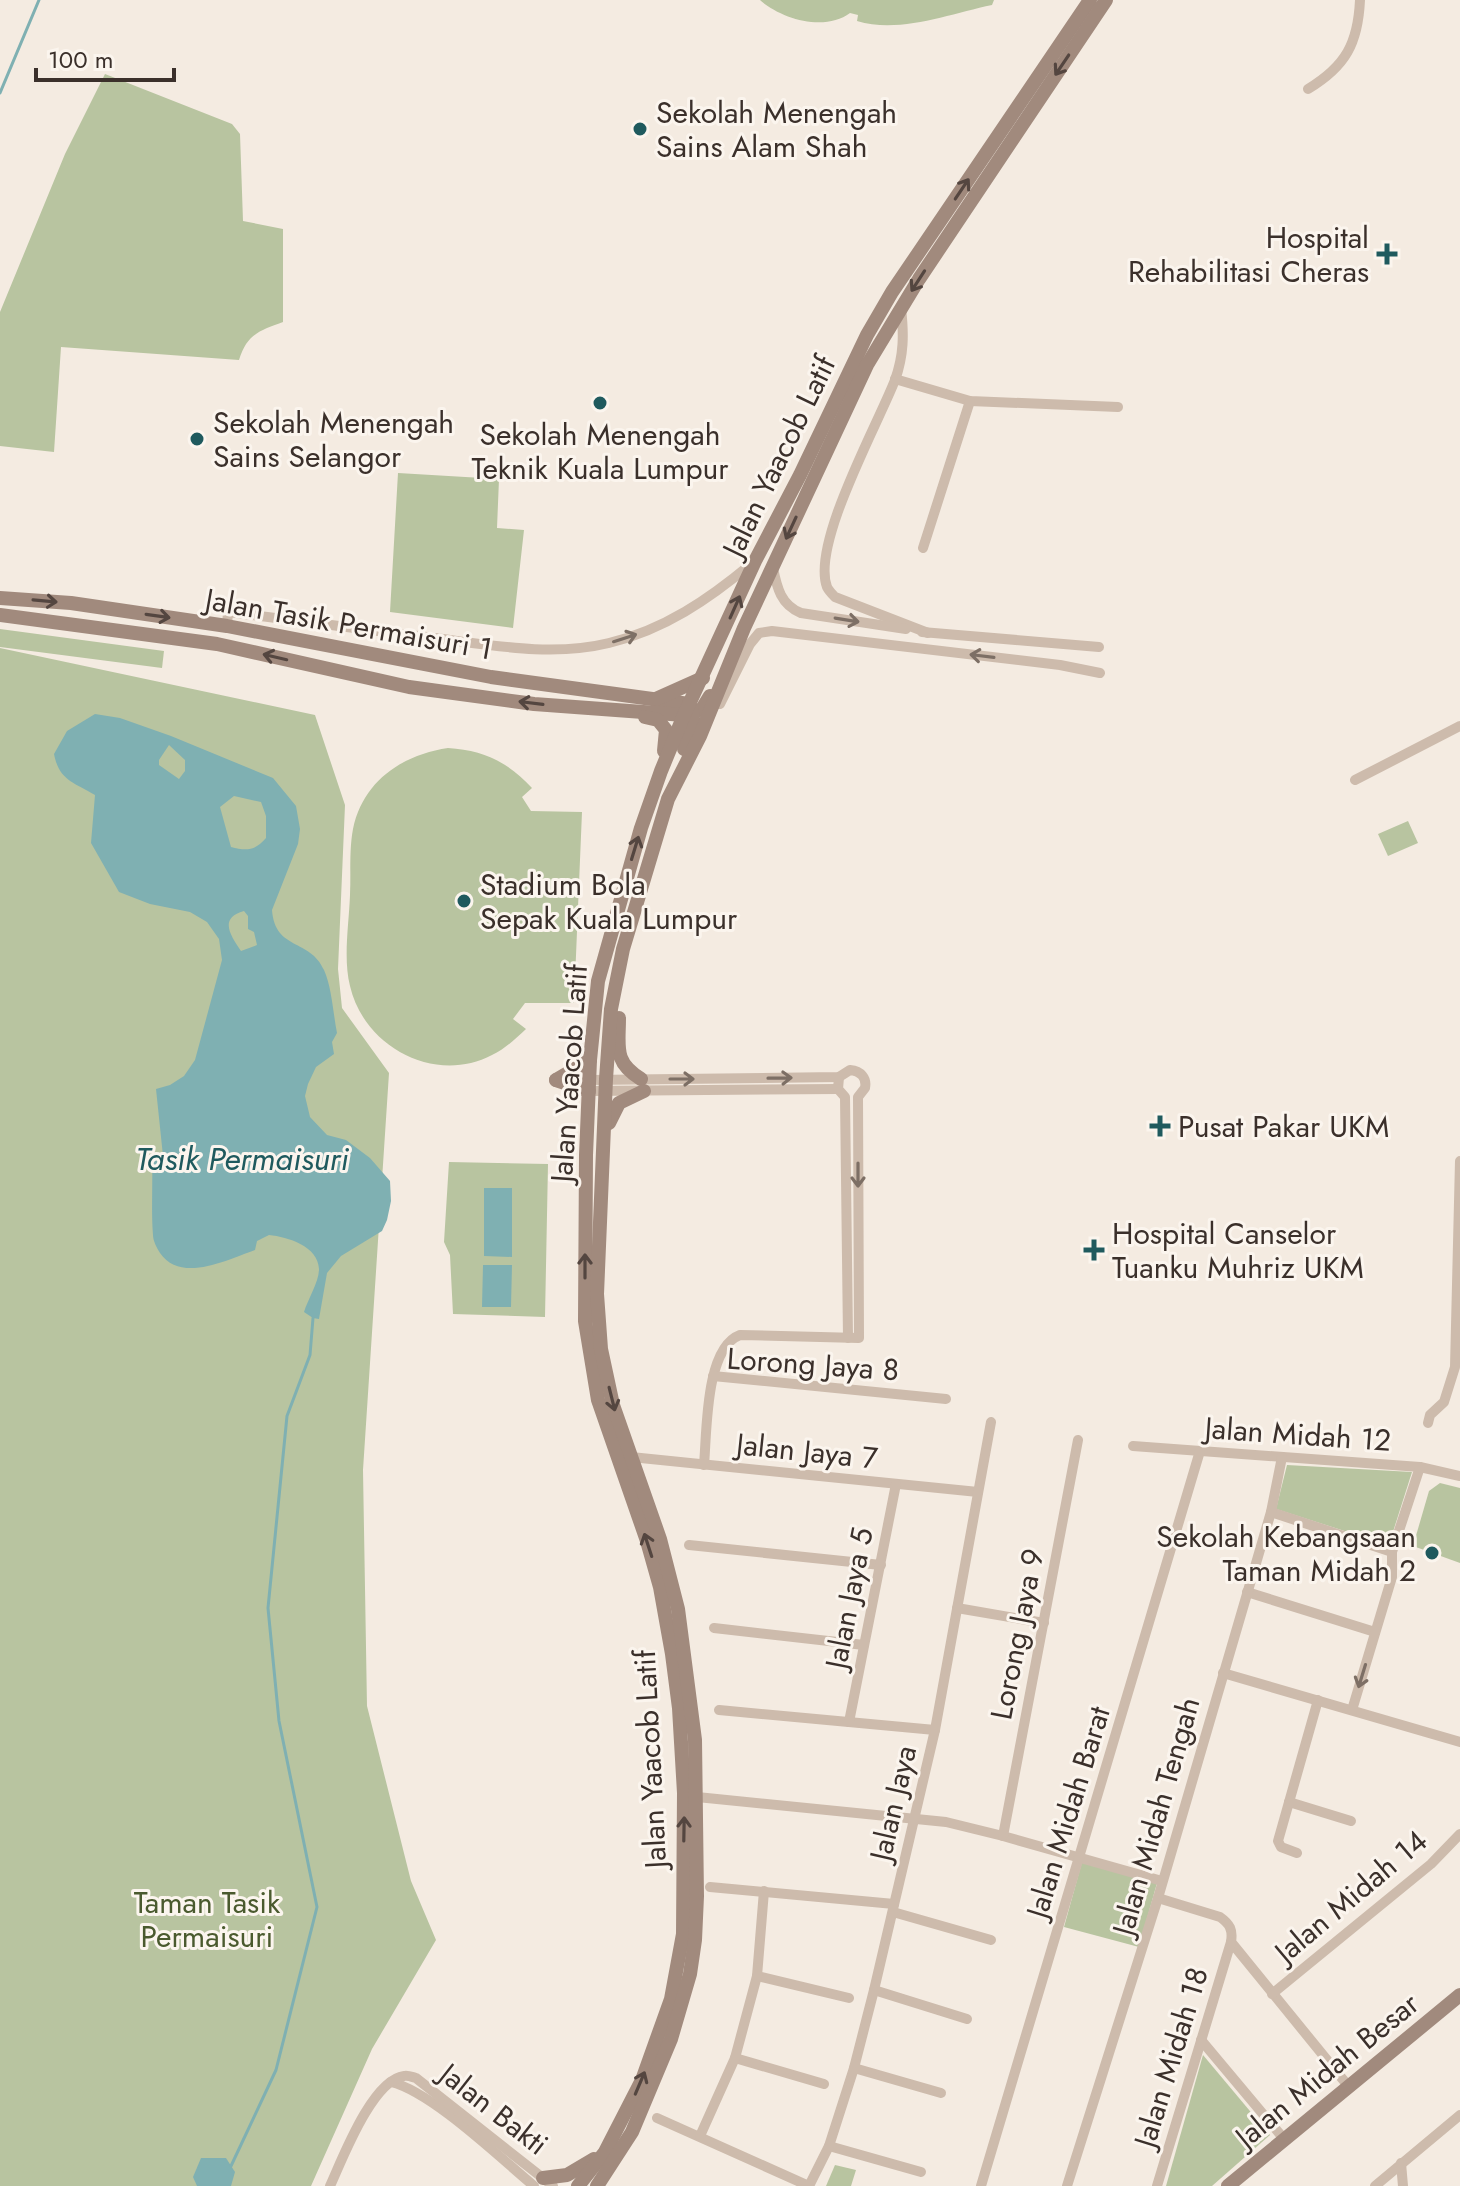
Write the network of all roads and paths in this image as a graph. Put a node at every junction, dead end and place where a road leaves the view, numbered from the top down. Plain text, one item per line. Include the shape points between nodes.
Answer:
1 (1090, 0) edge
2 (1106, 0) edge
3 (1360, 0) edge
4 (1308, 89) dead end
5 (901, 307) junction
6 (895, 379) junction
7 (970, 401) junction
8 (1118, 407) dead end
9 (923, 548) dead end
10 (755, 561) junction
11 (773, 566) junction
12 (0, 598) edge
13 (90, 606) junction
14 (0, 615) edge
15 (87, 625) junction
16 (227, 626) junction
17 (744, 628) junction
18 (928, 633) junction
19 (1099, 647) dead end
20 (1100, 673) dead end
21 (491, 677) junction
22 (703, 678) junction
23 (489, 698) junction
24 (656, 699) junction
25 (608, 711) junction
26 (689, 711) junction
27 (1460, 726) edge
28 (700, 736) junction
29 (661, 771) junction
30 (1355, 780) dead end
31 (668, 799) junction
32 (623, 949) junction
33 (590, 1060) junction
34 (839, 1077) junction
35 (589, 1085) junction
36 (606, 1085) junction
37 (643, 1085) junction
38 (842, 1093) junction
39 (858, 1097) junction
40 (604, 1139) junction
41 (1460, 1161) edge
42 (854, 1338) junction
43 (713, 1376) junction
44 (946, 1399) dead end
45 (991, 1422) dead end
46 (1428, 1423) dead end
47 (1078, 1440) dead end
48 (1133, 1446) dead end
49 (1200, 1451) junction
50 (631, 1457) junction
51 (1282, 1457) junction
52 (704, 1465) junction
53 (1420, 1467) junction
54 (1460, 1476) edge
55 (896, 1484) junction
56 (978, 1492) junction
57 (1271, 1512) junction
58 (689, 1545) dead end
59 (1392, 1552) junction
60 (881, 1565) junction
61 (1247, 1592) junction
62 (957, 1608) junction
63 (1044, 1623) junction
64 (714, 1628) dead end
65 (1375, 1632) junction
66 (864, 1645) junction
67 (1223, 1673) junction
68 (1318, 1700) junction
69 (719, 1710) dead end
70 (1352, 1710) junction
71 (849, 1722) junction
72 (935, 1730) junction
73 (1460, 1742) edge
74 (697, 1797) junction
75 (1289, 1802) junction
76 (915, 1818) junction
77 (1351, 1821) dead end
78 (1460, 1834) edge
79 (1003, 1836) junction
80 (1297, 1853) dead end
81 (1080, 1858) junction
82 (1162, 1881) junction
83 (710, 1887) dead end
84 (764, 1891) junction
85 (1158, 1898) junction
86 (893, 1908) junction
87 (991, 1940) dead end
88 (1231, 1942) junction
89 (757, 1976) junction
90 (874, 1990) junction
91 (1272, 1994) junction
92 (1460, 1995) edge
93 (849, 1998) dead end
94 (967, 2019) dead end
95 (1201, 2040) junction
96 (735, 2058) junction
97 (854, 2068) junction
98 (824, 2084) dead end
99 (1349, 2087) junction
100 (941, 2093) dead end
101 (1460, 2115) edge
102 (657, 2118) dead end
103 (700, 2136) junction
104 (1284, 2139) junction
105 (829, 2146) junction
106 (605, 2152) junction
107 (1401, 2163) junction
108 (921, 2172) dead end
109 (543, 2183) edge
110 (330, 2186) edge
111 (578, 2186) edge
112 (597, 2186) edge
113 (809, 2186) edge
114 (981, 2186) edge
115 (1067, 2186) edge
116 (1157, 2186) edge
117 (1228, 2186) edge
118 (1375, 2186) edge
119 (1403, 2186) edge

10 -> 1 street, Jalan Yaacob Latif via 892,292
2 -> 5 street, Jalan Yaacob Latif
3 - 4 street via 1356,36 1346,56 1328,77
5 - 6 street via 905,341
5 -> 11 street, Jalan Yaacob Latif via 867,365
6 - 7 street
6 - 18 street via 835,515 827,588 835,597
7 - 8 street
7 - 9 street
16 -> 10 street via 228,612 497,646 574,649 609,644 678,617
22 -> 10 street, Jalan Yaacob Latif
11 - 17 street, Jalan Yaacob Latif
11 -> 18 street via 777,590 789,609
12 -> 13 street, Jalan Tasik Permaisuri 1
13 - 15 street
13 -> 16 street, Jalan Tasik Permaisuri 1
14 - 15 street, Jalan Tasik Permaisuri 1
23 -> 15 street, Jalan Tasik Permaisuri 1 via 409,687 217,644
16 - 21 street, Jalan Tasik Permaisuri 1
17 - 26 street via 707,702 702,709
17 - 28 street, Jalan Yaacob Latif
18 - 19 street
20 -> 28 street via 759,633
21 - 23 street
21 - 24 street, Jalan Tasik Permaisuri 1
22 - 24 street
22 - 26 street, Jalan Yaacob Latif
25 -> 23 street, Jalan Tasik Permaisuri 1
24 - 26 street, Jalan Tasik Permaisuri 1
25 - 26 street, Jalan Tasik Permaisuri 1
25 - 29 street via 664,725
26 - 29 street, Jalan Yaacob Latif
26 - 31 street via 693,728
27 - 30 street
28 - 31 street, Jalan Yaacob Latif
33 -> 29 street, Jalan Yaacob Latif via 603,956
31 - 32 street, Jalan Yaacob Latif
32 - 36 street, Jalan Yaacob Latif via 611,1009
32 - 37 street via 619,1051 621,1063
33 - 35 street, Jalan Yaacob Latif
33 - 35 street via 556,1080
37 -> 34 street
34 - 38 street
34 - 39 street via 850,1070 863,1075 865,1088
35 - 36 street
106 -> 35 street, Jalan Yaacob Latif via 642,2080 678,1971 684,1793 679,1708 660,1587 590,1364 584,1250
36 - 37 street
36 - 40 street, Jalan Yaacob Latif
37 - 38 street
37 - 40 street via 619,1103
38 - 39 street
38 - 42 street
39 -> 42 street
40 -> 50 street, Jalan Yaacob Latif via 597,1294 601,1349
41 - 46 street via 1455,1367 1444,1402
42 - 43 street via 740,1335 727,1343
43 - 44 street, Lorong Jaya 8
43 - 52 street, Lorong Jaya 8
45 - 56 street, Jalan Jaya
47 - 63 street, Lorong Jaya 9
48 - 49 street, Jalan Midah 12
49 - 51 street, Jalan Midah 12
49 - 81 street, Jalan Midah Barat
50 - 52 street, Jalan Jaya 7
50 - 74 street, Jalan Yaacob Latif via 678,1609
51 - 53 street, Jalan Midah 12
51 - 57 street, Jalan Midah Tengah
52 - 55 street, Jalan Jaya 7
53 - 54 street, Jalan Midah 12
53 - 59 street
55 - 56 street, Jalan Jaya 7
55 - 60 street, Jalan Jaya 5
56 - 62 street, Jalan Jaya
57 - 59 street
57 - 61 street, Jalan Midah Tengah
58 - 60 street
59 - 65 street via 1392,1577
60 - 66 street, Jalan Jaya 5
61 - 65 street
61 - 67 street, Jalan Midah Tengah
62 - 63 street
62 - 72 street, Jalan Jaya
63 - 79 street, Lorong Jaya 9
64 - 66 street
65 -> 70 street
66 - 71 street, Jalan Jaya 5
67 - 68 street
67 - 82 street, Jalan Midah Tengah
68 - 70 street
68 - 75 street
69 - 71 street
70 - 73 street
71 - 72 street
72 - 76 street, Jalan Jaya
74 - 76 street
74 - 112 street, Jalan Yaacob Latif via 690,1974 649,2097
75 - 77 street
75 - 80 street via 1278,1841
76 - 79 street
76 - 86 street, Jalan Jaya
78 - 91 street, Jalan Midah 14 via 1431,1864
79 - 81 street
81 - 82 street
81 - 114 street, Jalan Midah Barat
82 - 85 street, Jalan Midah Tengah
83 - 84 street
84 - 86 street
84 - 89 street
85 - 88 street via 1220,1917 1228,1922
85 - 115 street, Jalan Midah Tengah
86 - 87 street
86 - 90 street, Jalan Jaya
88 - 91 street
88 - 95 street, Jalan Midah 18
89 - 93 street
89 - 96 street
90 - 94 street
90 - 97 street, Jalan Jaya
91 - 99 street
92 - 99 street, Jalan Midah Besar
95 - 104 street
95 - 116 street, Jalan Midah 18
96 - 98 street
96 - 103 street
97 - 100 street
97 - 105 street, Jalan Jaya
99 - 104 street, Jalan Midah Besar
101 - 107 street
102 - 103 street
103 - 113 street
104 - 117 street, Jalan Midah Besar
105 - 108 street
105 - 113 street, Jalan Jaya
106 - 109 street
106 - 111 street, Jalan Yaacob Latif
107 - 118 street
107 - 119 street
109 - 110 street, Jalan Bakti via 416,2078 403,2076 375,2097

